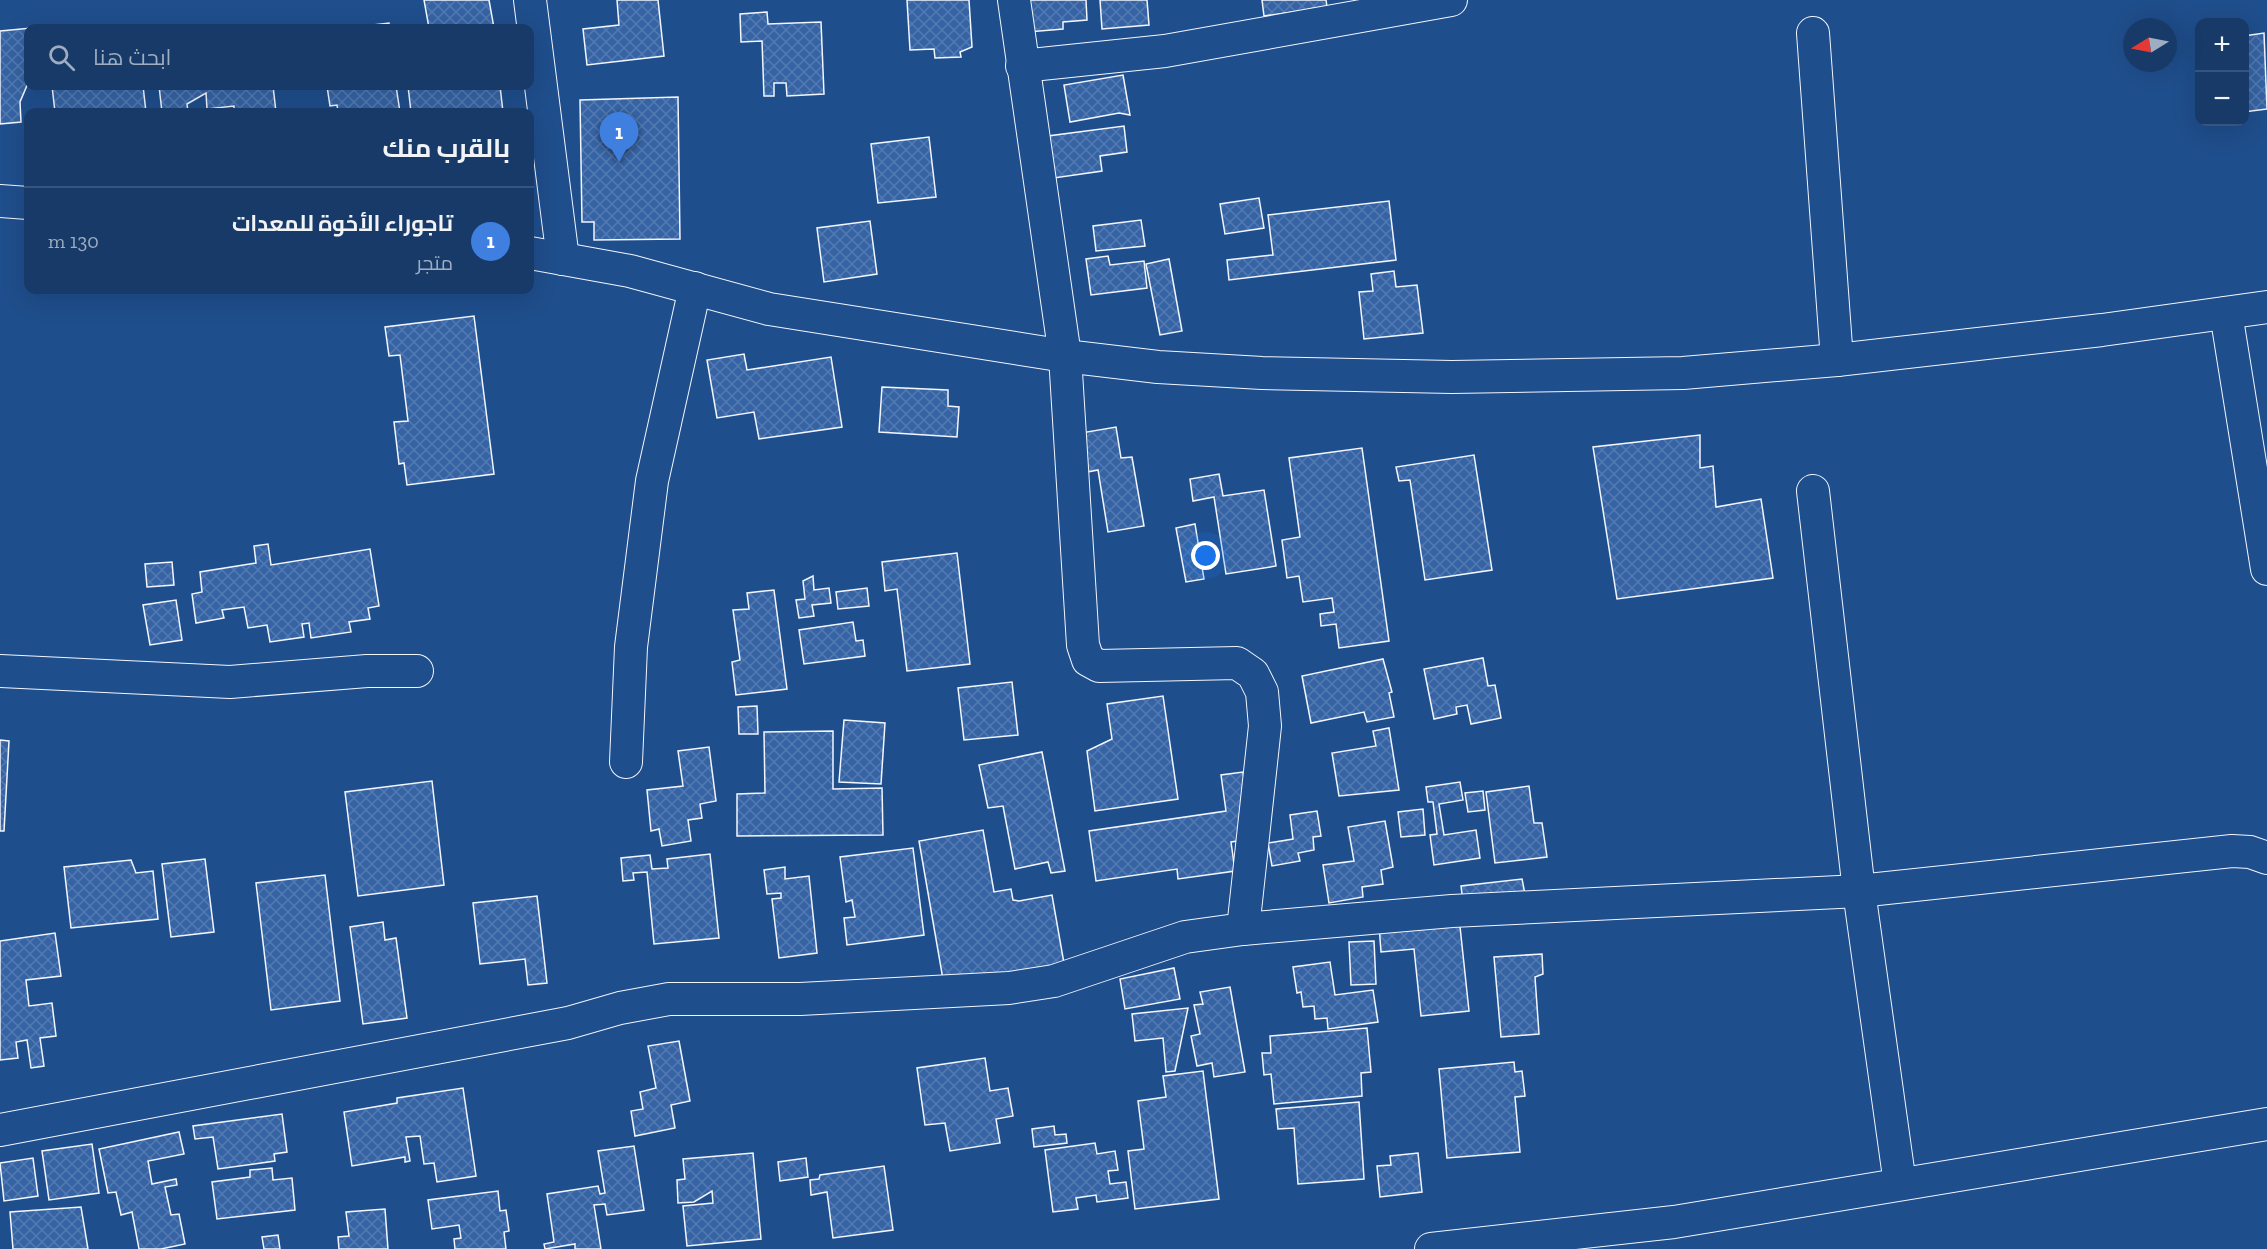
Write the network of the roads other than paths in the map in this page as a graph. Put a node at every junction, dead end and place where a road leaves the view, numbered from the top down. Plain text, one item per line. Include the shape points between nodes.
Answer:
1 (530, 0) edge
2 (1014, 0) edge
3 (1451, 0) edge
4 (533, 24) edge
5 (534, 31) edge
6 (1813, 33) dead end
7 (1022, 66) junction
8 (0, 201) edge
9 (24, 203) edge
10 (534, 254) edge
11 (563, 259) junction
12 (694, 288) junction
13 (2267, 307) edge
14 (2226, 313) junction
15 (1065, 356) junction
16 (1837, 360) junction
17 (1813, 491) dead end
18 (2267, 569) edge
19 (0, 671) edge
20 (417, 671) dead end
21 (626, 762) dead end
22 (2267, 858) edge
23 (1859, 891) junction
24 (1243, 929) junction
25 (2267, 1124) edge
26 (0, 1130) edge
27 (1900, 1184) junction
28 (1431, 1249) edge

1 - 4 street
2 - 7 street
3 - 7 street via 1165,51
5 - 11 street
6 - 16 street
7 - 15 street
8 - 9 street
10 - 11 street
11 - 12 street
12 - 15 street via 769,309
12 - 21 street via 652,480 632,647
13 - 14 street
14 - 16 street
14 - 18 street
15 - 16 street via 1262,373 1452,377 1683,373
15 - 24 street via 1083,645 1088,660 1100,666 1237,663 1253,674 1262,692 1265,726
17 - 23 street
19 - 20 street via 230,682
22 - 23 street via 2232,851
23 - 24 street via 1452,911
23 - 27 street
24 - 26 street via 1185,937 1054,981 1008,988 800,999 669,999 568,1023
25 - 27 street
27 - 28 street via 1674,1222

